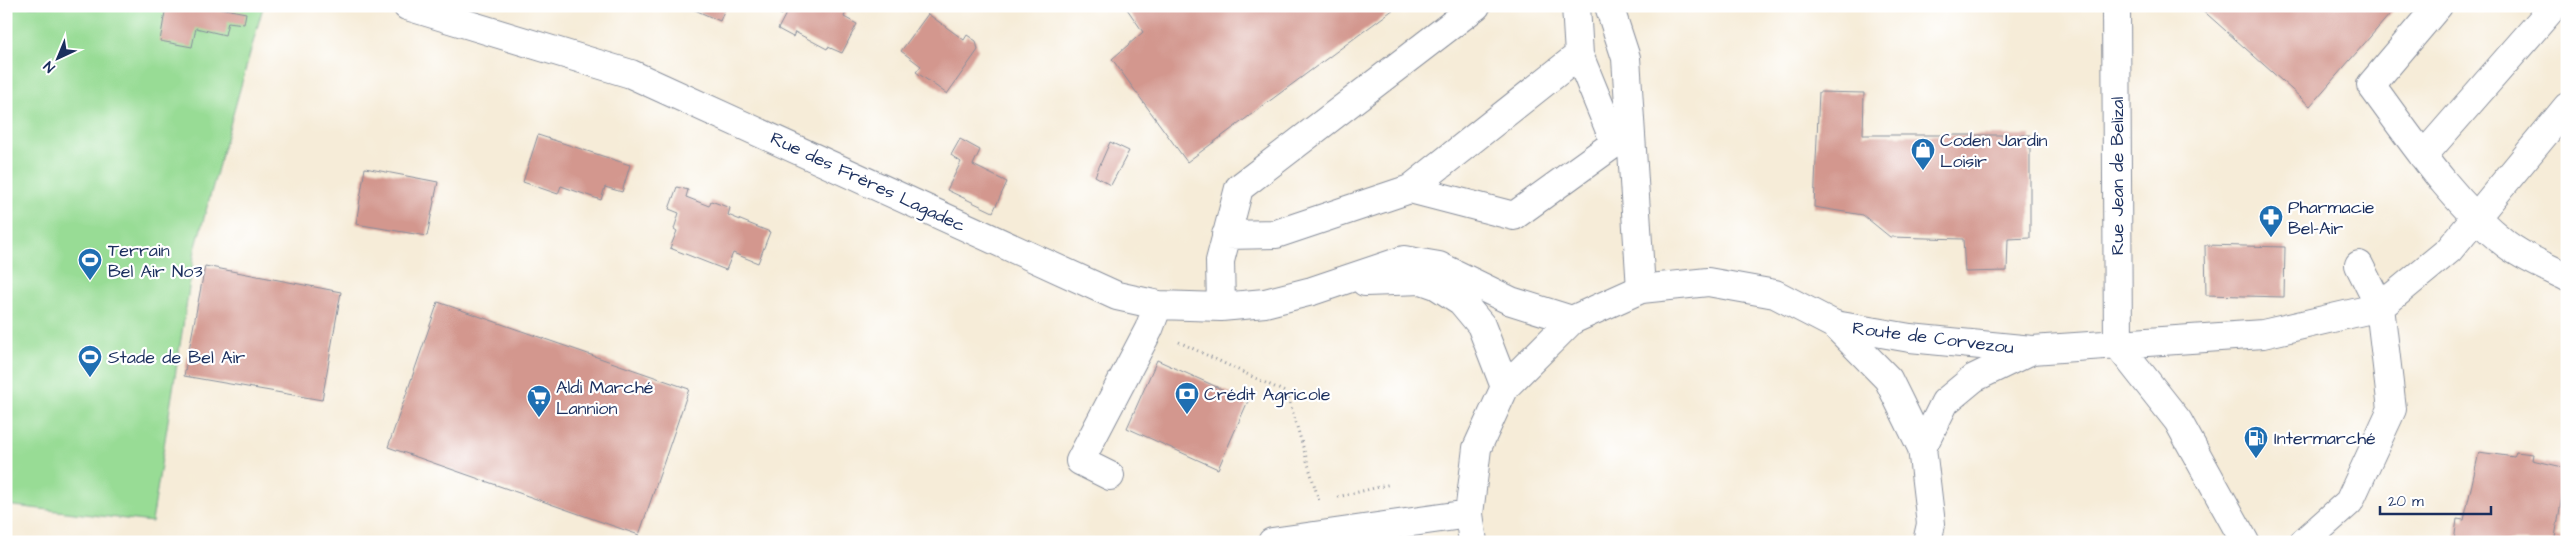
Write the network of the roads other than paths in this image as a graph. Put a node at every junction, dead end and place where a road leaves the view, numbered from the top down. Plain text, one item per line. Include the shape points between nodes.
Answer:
1 (407, 6) edge
2 (1476, 6) edge
3 (1576, 6) edge
4 (1609, 6) edge
5 (2116, 6) edge
6 (2438, 6) edge
7 (2554, 6) edge
8 (1579, 55) junction
9 (2567, 107) edge
10 (2423, 156) junction
11 (1410, 189) junction
12 (2476, 218) junction
13 (1226, 235) junction
14 (2360, 265) dead end
15 (2567, 278) edge
16 (1334, 283) junction
17 (1642, 289) junction
18 (1221, 307) junction
19 (2380, 307) junction
20 (1154, 317) junction
21 (1572, 320) junction
22 (1834, 325) junction
23 (2118, 346) junction
24 (2032, 350) junction
25 (1505, 387) junction
26 (1922, 448) junction
27 (1110, 476) dead end
28 (1469, 514) junction
29 (1272, 542) edge
30 (1473, 542) edge
31 (1927, 542) edge
32 (2246, 542) edge
33 (2304, 542) edge

1 - 20 street, Rue des Frères Lagadec via 631,74 1117,296
2 - 13 street via 1238,188
3 - 8 street
4 - 17 street via 1626,58
5 - 23 street, Rue Jean de Belizal
6 - 10 street via 2371,84
7 - 10 street
8 - 11 street
8 - 11 street via 1615,143 1514,216
9 - 12 street
10 - 12 street
11 - 13 street via 1276,234
12 - 15 street via 2508,246
12 - 19 street via 2449,250
13 - 18 street via 1220,261
14 - 19 street
16 - 18 street, Rue des Frères Lagadec via 1265,303
16 - 21 street, Rue des Frères Lagadec via 1404,260 1439,266 1511,301
16 - 25 street, Rue des Frères Lagadec via 1422,280 1436,285 1461,301 1481,325
17 - 21 street
17 - 22 street via 1708,282 1775,294
18 - 20 street, Rue des Frères Lagadec
19 - 23 street, Route de Corvezou via 2262,334
19 - 33 street via 2392,409 2349,502
20 - 27 street via 1080,461
21 - 25 street
22 - 24 street, Route de Corvezou via 1910,338
22 - 26 street via 1888,379
23 - 24 street, Route de Corvezou
23 - 32 street via 2178,421
24 - 26 street, Route de Corvezou via 1974,378 1945,402
25 - 28 street via 1477,448
26 - 31 street via 1931,524
28 - 29 street
28 - 30 street

